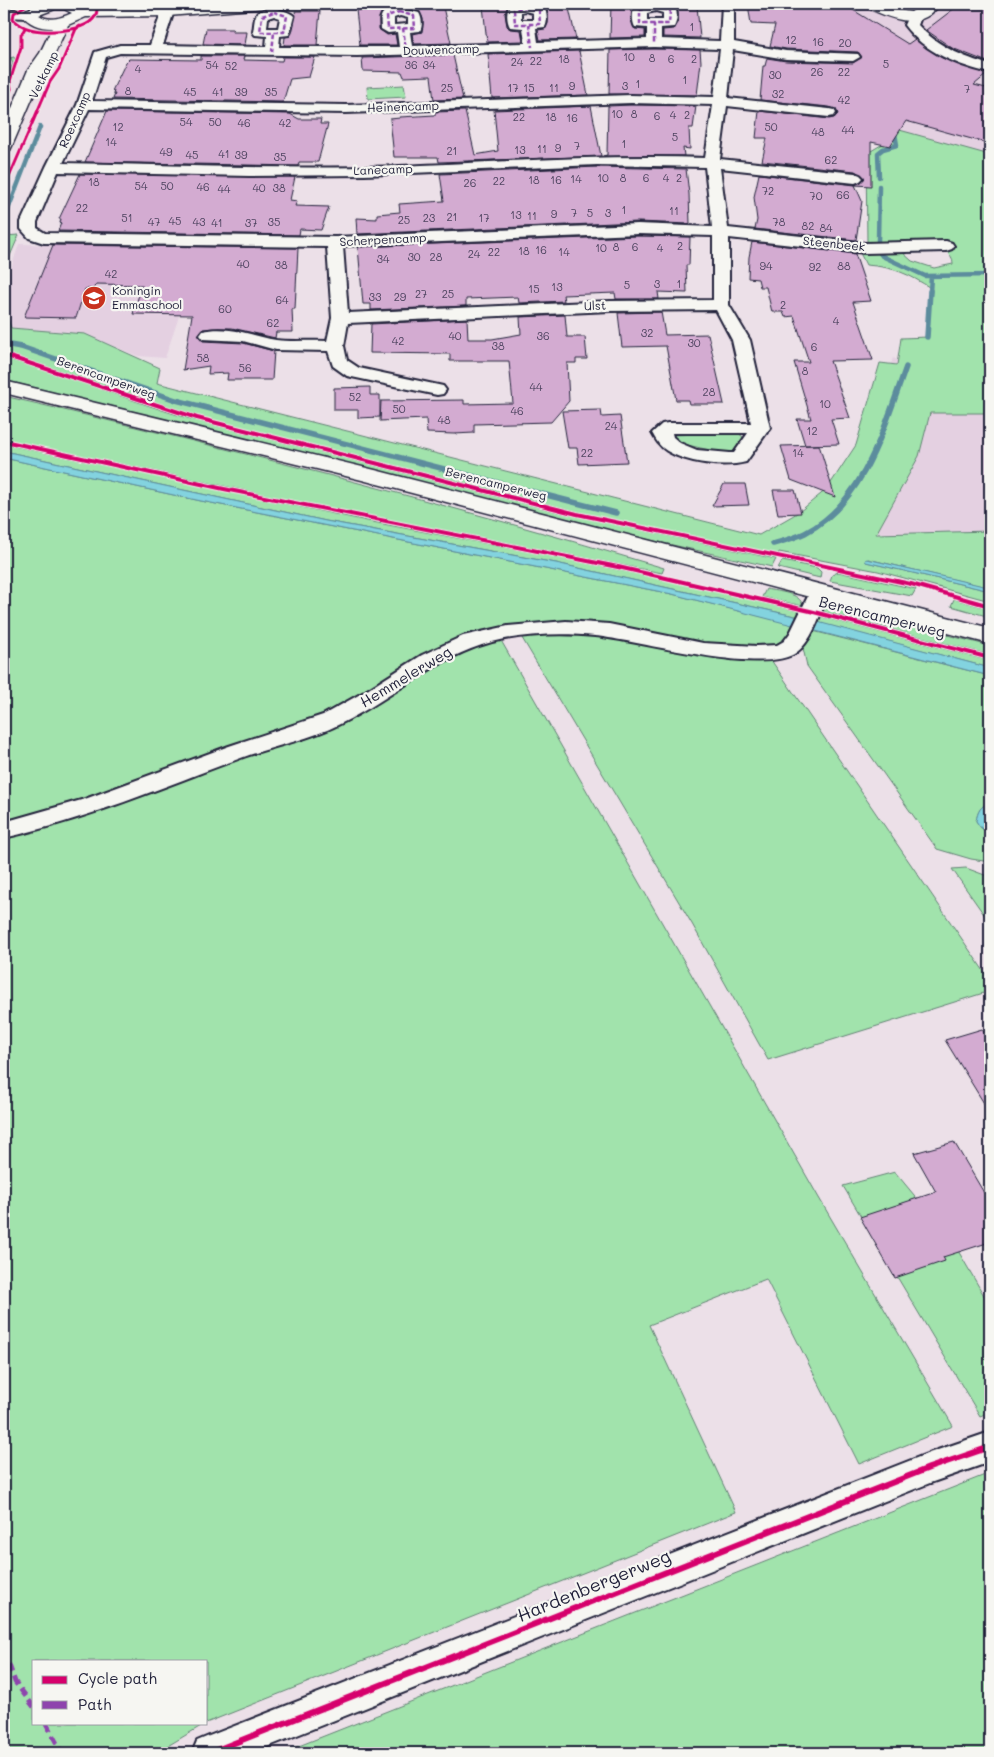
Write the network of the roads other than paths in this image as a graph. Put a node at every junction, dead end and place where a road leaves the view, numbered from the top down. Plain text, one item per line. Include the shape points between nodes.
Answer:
1 (60, 4) edge
2 (265, 4) edge
3 (728, 4) edge
4 (871, 4) edge
5 (932, 4) edge
6 (168, 11) junction
7 (4, 12) edge
8 (83, 13) junction
9 (914, 17) junction
10 (35, 18) junction
11 (62, 22) junction
12 (529, 24) dead end
13 (654, 24) dead end
14 (404, 28) dead end
15 (274, 32) dead end
16 (654, 43) junction
17 (727, 45) junction
18 (532, 47) junction
19 (155, 49) junction
20 (406, 51) junction
21 (272, 52) junction
22 (853, 56) dead end
23 (990, 69) edge
24 (36, 70) junction
25 (721, 101) junction
26 (84, 105) junction
27 (829, 114) dead end
28 (4, 146) edge
29 (712, 163) junction
30 (53, 167) junction
31 (855, 178) dead end
32 (721, 232) junction
33 (44, 238) joint
34 (335, 242) junction
35 (946, 246) dead end
36 (721, 305) junction
37 (340, 318) junction
38 (209, 335) dead end
39 (336, 346) junction
40 (4, 387) edge
41 (437, 390) dead end
42 (761, 428) dead end
43 (819, 592) junction
44 (990, 636) edge
45 (4, 830) edge
46 (990, 1447) edge
47 (209, 1753) edge

1 - 8 street
1 - 10 street
2 - 6 street
3 - 17 street
4 - 9 street via 893,14
5 - 9 street
6 - 8 street
6 - 19 street
7 - 10 street
8 - 11 street
9 - 23 street via 912,25 929,41 963,61
10 - 11 street
10 - 24 street, Vetkamp
11 - 24 street, Vetkamp
12 - 18 street
13 - 16 street
14 - 20 street
15 - 21 street
16 - 17 street, Douwencamp
16 - 18 street, Douwencamp
17 - 22 street via 786,55
17 - 25 street
18 - 20 street, Douwencamp
19 - 21 street, Douwencamp
19 - 26 street, Roexcamp via 117,49 100,55
20 - 21 street, Douwencamp
24 - 28 street, Vetkamp
25 - 26 street, Heinencamp via 630,99 346,109
25 - 27 street
25 - 29 street
26 - 30 street, Roexcamp
29 - 30 street, Lanecamp via 596,162 258,172
29 - 31 street
29 - 32 street
30 - 33 street, Roexcamp via 29,226 31,232
32 - 34 street, Scherpencamp via 592,229
32 - 35 street, Steenbeek via 864,248
32 - 36 street
33 - 34 street, Scherpencamp
34 - 37 street
36 - 37 street, Ulst via 610,306
36 - 42 street via 741,340
37 - 39 street
38 - 39 street via 244,336 276,345
39 - 41 street via 339,362 353,372
40 - 43 street, Berencamperweg via 367,475
43 - 44 street, Berencamperweg
43 - 45 street, Hemmelerweg via 796,642 788,649 766,652 690,648 612,632 570,628 532,629 476,638 428,659 330,720 76,811
46 - 47 street, Hardenbergerweg via 901,1479

